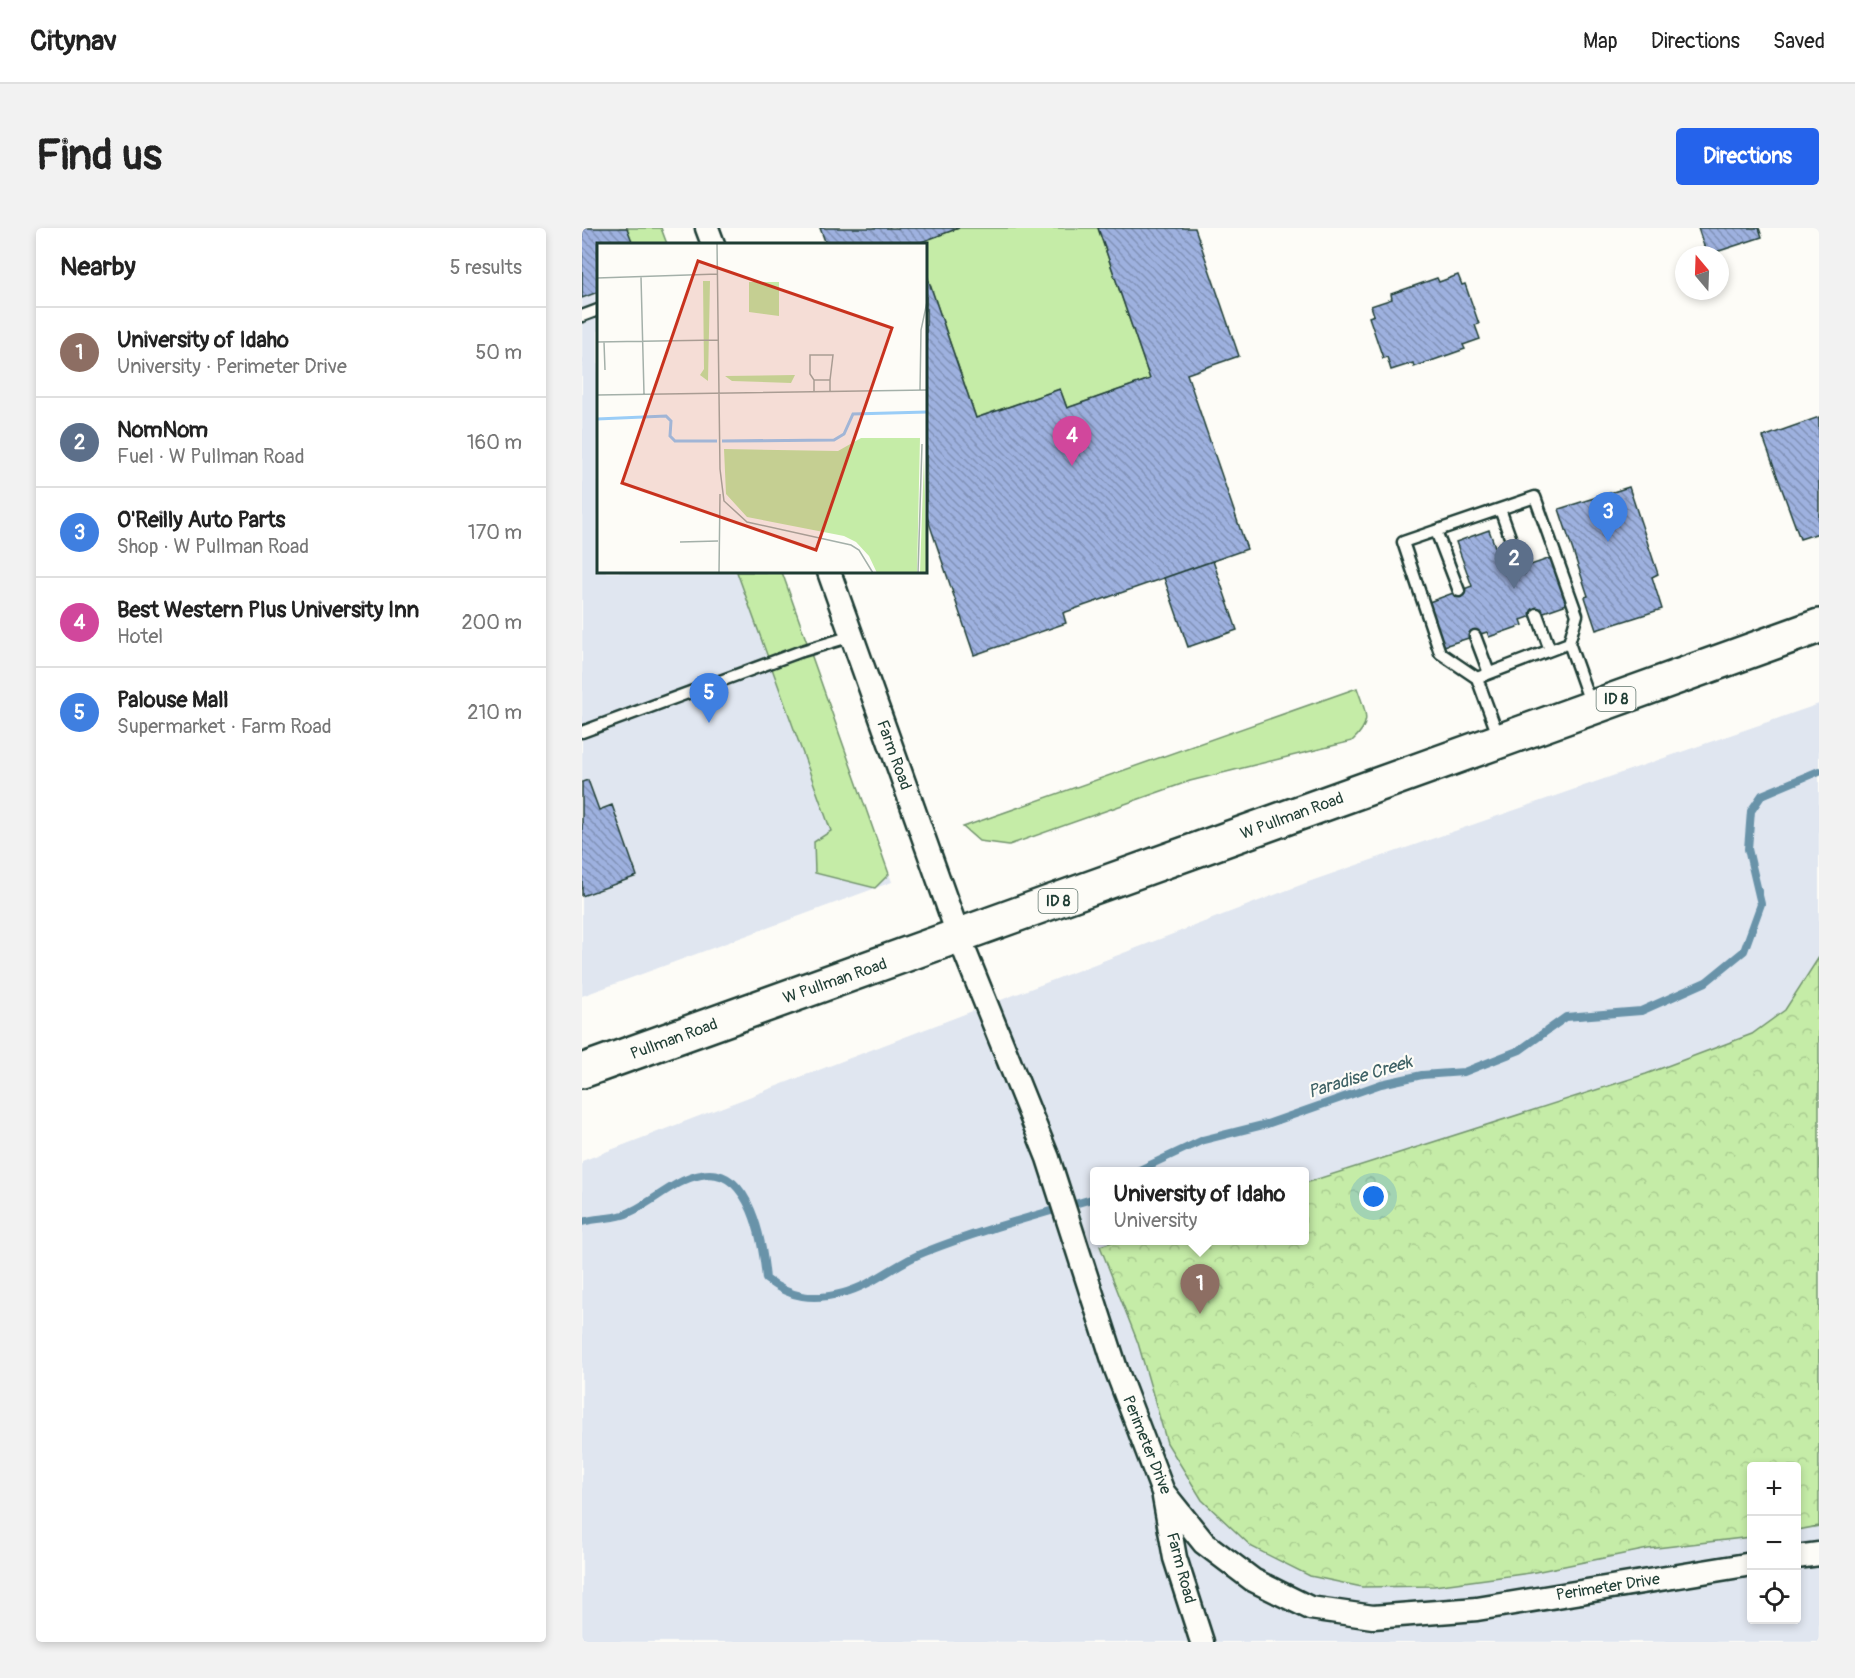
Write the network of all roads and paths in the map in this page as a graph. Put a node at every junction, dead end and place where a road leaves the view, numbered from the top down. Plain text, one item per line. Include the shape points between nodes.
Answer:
1 (707, 228) edge
2 (713, 243) edge
3 (597, 310) edge
4 (582, 316) edge
5 (1500, 509) junction
6 (1436, 531) junction
7 (1521, 568) dead end
8 (829, 573) edge
9 (1459, 591) dead end
10 (1537, 614) dead end
11 (1819, 626) edge
12 (852, 636) junction
13 (1474, 636) dead end
14 (1569, 643) junction
15 (1550, 650) junction
16 (1489, 673) junction
17 (1477, 678) junction
18 (1592, 708) junction
19 (582, 732) edge
20 (1500, 741) junction
21 (959, 938) junction
22 (766, 1006) joint
23 (582, 1071) edge
24 (1163, 1492) junction
25 (1819, 1554) edge
26 (1801, 1556) edge
27 (1747, 1565) edge
28 (1202, 1642) edge

1 - 2 street
3 - 4 lane
5 - 6 lane
5 - 7 lane
5 - 14 lane via 1535,497 1577,615
6 - 9 lane
6 - 17 lane via 1403,542 1440,653
8 - 12 street, Farm Road
10 - 15 lane
11 - 18 main road, W Pullman Road / ID 8
12 - 19 lane
12 - 21 street, Farm Road
13 - 16 lane
14 - 15 lane
14 - 18 lane
15 - 16 lane
16 - 17 lane
17 - 20 lane
18 - 20 main road, W Pullman Road / ID 8
20 - 21 main road, W Pullman Road / ID 8
21 - 22 main road, W Pullman Road / ID 8
21 - 24 street, Perimeter Drive via 1048,1158 1116,1369
22 - 23 main road, Pullman Road / ID 8
24 - 27 street, Perimeter Drive via 1204,1543 1253,1580 1310,1608 1373,1617 1477,1609
24 - 28 street, Farm Road via 1176,1558
25 - 26 street

